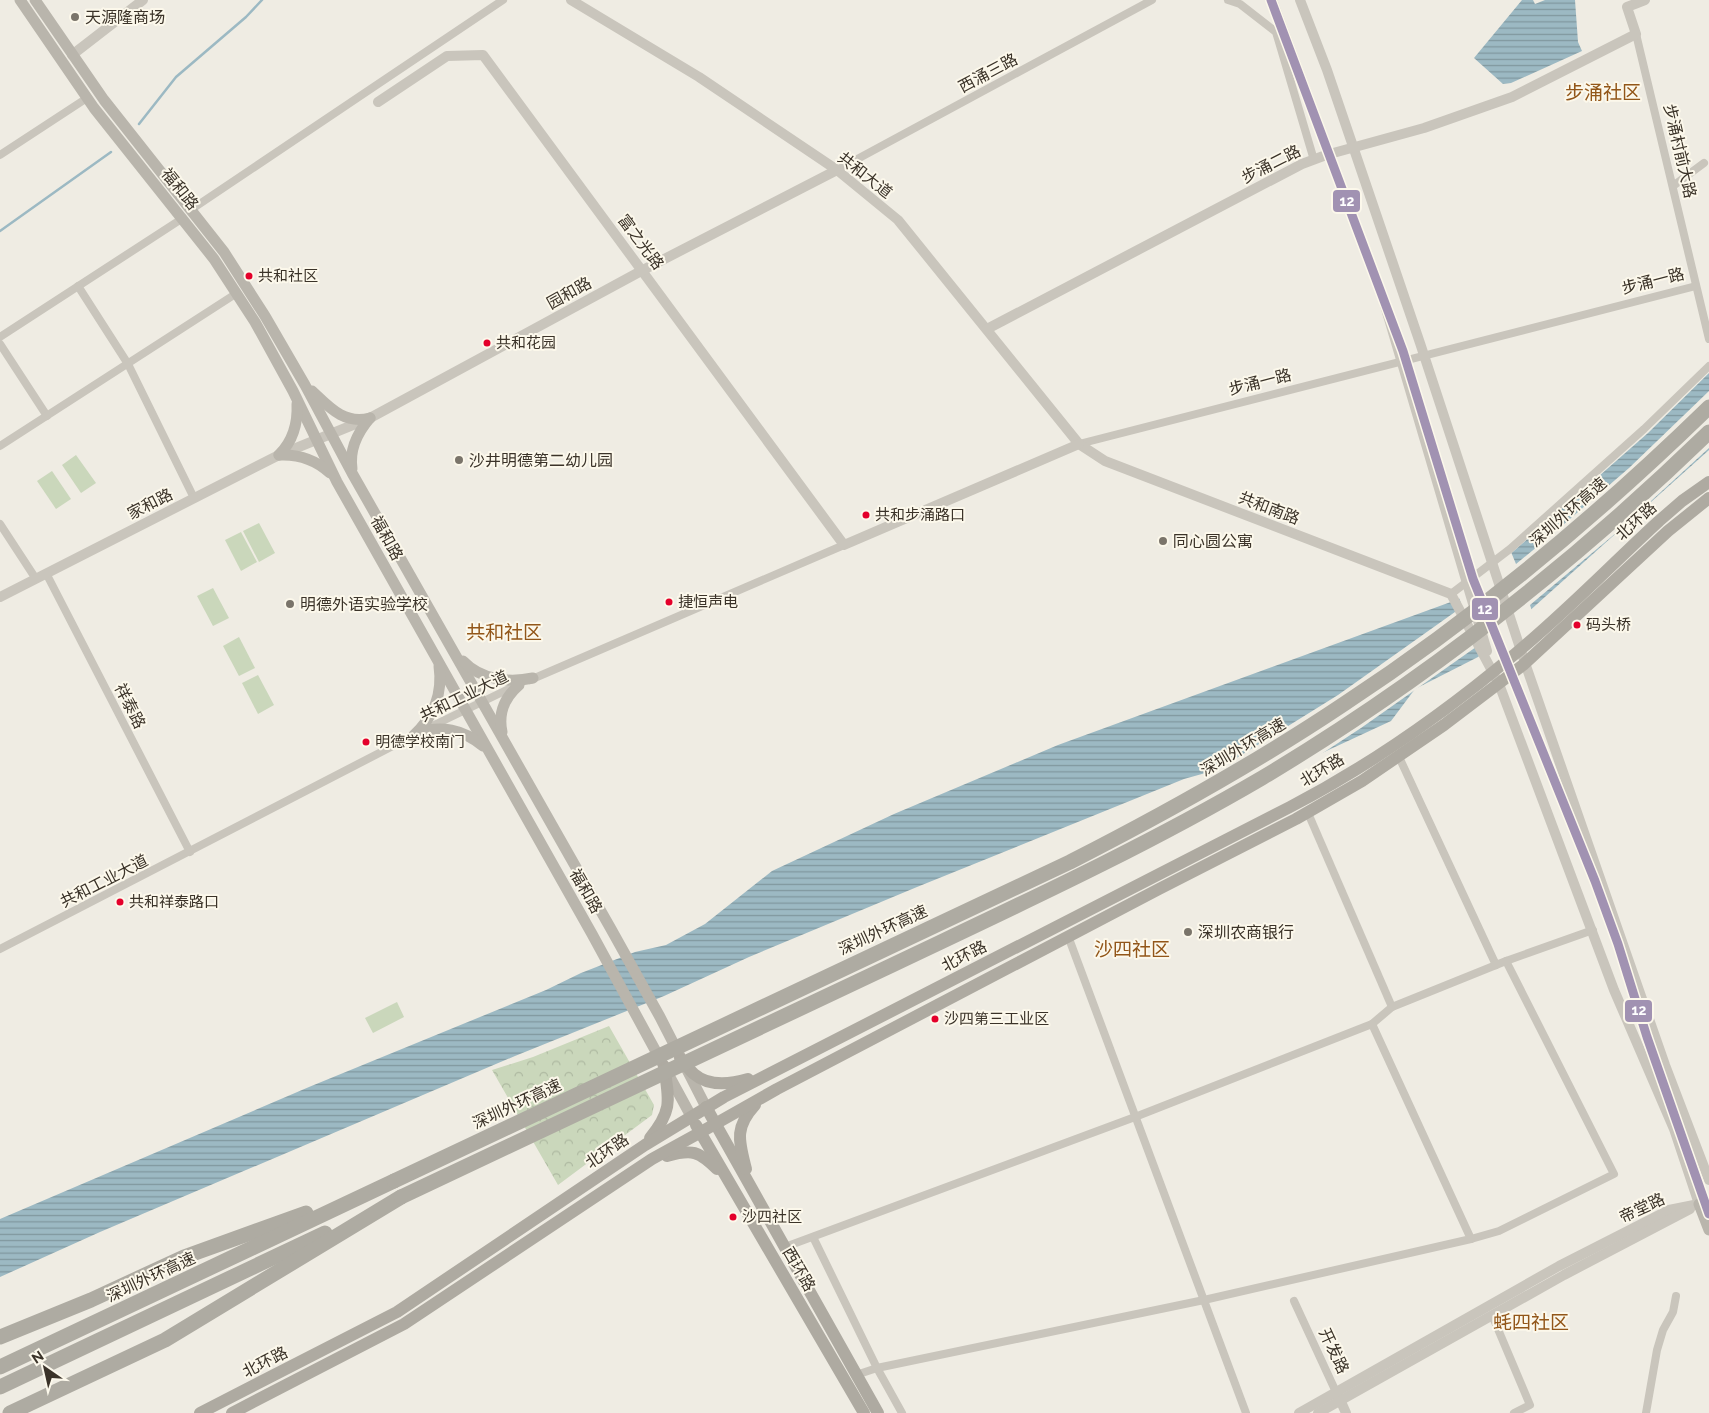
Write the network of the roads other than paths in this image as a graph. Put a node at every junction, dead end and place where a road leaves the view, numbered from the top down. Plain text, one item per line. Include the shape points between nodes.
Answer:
1 (20, 0) edge
2 (35, 0) edge
3 (142, 0) edge
4 (503, 0) edge
5 (570, 0) edge
6 (1152, 0) edge
7 (1228, 0) edge
8 (1272, 0) edge
9 (1300, 0) edge
10 (1645, 0) edge
11 (1626, 4) edge
12 (1636, 34) junction
13 (72, 55) junction
14 (87, 98) junction
15 (378, 102) dead end
16 (1353, 148) junction
17 (1329, 154) junction
18 (0, 155) edge
19 (1314, 160) junction
20 (1704, 163) dead end
21 (838, 170) junction
22 (1673, 186) junction
23 (192, 209) junction
24 (183, 218) junction
25 (643, 270) junction
26 (78, 286) junction
27 (1696, 286) junction
28 (237, 293) junction
29 (987, 329) junction
30 (0, 336) edge
31 (1709, 339) edge
32 (0, 344) edge
33 (1424, 355) junction
34 (1402, 361) junction
35 (128, 364) junction
36 (1709, 366) edge
37 (305, 385) junction
38 (296, 397) junction
39 (1709, 407) edge
40 (46, 416) junction
41 (370, 418) junction
42 (1709, 432) edge
43 (331, 434) junction
44 (316, 440) junction
45 (1079, 444) junction
46 (0, 446) edge
47 (279, 455) junction
48 (352, 473) junction
49 (337, 482) junction
50 (1709, 482) edge
51 (194, 498) junction
52 (1709, 498) edge
53 (0, 524) edge
54 (844, 544) junction
55 (1492, 564) junction
56 (46, 573) junction
57 (36, 579) junction
58 (1467, 583) junction
59 (1451, 594) junction
60 (0, 597) edge
61 (1519, 644) junction
62 (452, 648) junction
63 (436, 658) junction
64 (1526, 663) junction
65 (1492, 666) junction
66 (533, 678) junction
67 (1499, 684) junction
68 (519, 685) junction
69 (483, 702) junction
70 (466, 710) junction
71 (413, 736) junction
72 (506, 743) junction
73 (489, 752) junction
74 (1399, 757) junction
75 (1308, 813) junction
76 (190, 852) junction
77 (1593, 930) junction
78 (1068, 936) junction
79 (0, 949) edge
80 (1506, 961) junction
81 (1496, 965) junction
82 (1392, 1007) junction
83 (1372, 1024) junction
84 (680, 1058) junction
85 (664, 1066) junction
86 (770, 1073) junction
87 (761, 1098) junction
88 (706, 1107) junction
89 (691, 1116) junction
90 (1135, 1117) junction
91 (715, 1124) junction
92 (700, 1132) junction
93 (645, 1145) junction
94 (652, 1159) junction
95 (1709, 1180) edge
96 (394, 1181) junction
97 (731, 1183) junction
98 (752, 1188) junction
99 (402, 1197) junction
100 (1699, 1204) junction
101 (1709, 1230) edge
102 (813, 1237) junction
103 (1471, 1240) junction
104 (785, 1248) junction
105 (1676, 1296) dead end
106 (1204, 1300) junction
107 (1294, 1301) dead end
108 (1492, 1315) junction
109 (0, 1337) edge
110 (0, 1367) edge
111 (877, 1368) junction
112 (856, 1375) junction
113 (0, 1387) edge
114 (58, 1391) junction
115 (1338, 1396) junction
116 (10, 1413) edge
117 (23, 1413) edge
118 (200, 1413) edge
119 (232, 1413) edge
120 (864, 1413) edge
121 (878, 1413) edge
122 (902, 1413) edge
123 (1246, 1413) edge
124 (1299, 1413) edge
125 (1318, 1413) edge
126 (1346, 1413) edge
127 (1514, 1413) edge
128 (1646, 1413) edge

1 - 14 main road, 福和路
2 - 13 main road, 福和路
3 - 13 street
4 - 23 street
5 - 21 street, 共和大道 via 699,77
6 - 21 street, 西涌三路
7 - 19 street via 1240,4 1276,32
8 - 17 street
9 - 16 street
10 - 11 street
11 - 12 street, 步涌村前大路
12 - 16 street, 步涌二路 via 1512,98
12 - 22 street, 步涌村前大路
13 - 23 main road, 福和路
14 - 18 street
14 - 24 main road, 福和路
15 - 25 street, 富之光路 via 446,56 484,55
16 - 17 street, 步涌二路
16 - 33 street
17 - 19 street, 步涌二路
17 - 34 street via 1382,295
19 - 29 street, 步涌二路
20 - 22 street
21 - 25 street, 园和路
21 - 29 street, 共和大道 via 898,220
22 - 27 street, 步涌村前大路
23 - 37 main road, 福和路 via 248,288
24 - 26 street
24 - 28 main road, 福和路
25 - 41 street, 园和路
25 - 54 street, 富之光路
26 - 30 street
26 - 35 street
27 - 31 street, 步涌村前大路
27 - 33 street, 步涌一路
28 - 35 street
28 - 38 main road, 福和路
29 - 45 street, 共和大道
32 - 40 street
33 - 34 street, 步涌一路
33 - 55 street
34 - 45 street, 步涌一路
34 - 58 street
35 - 40 street
35 - 51 street
36 - 55 street via 1644,430
37 - 41 main road via 341,416 355,421
37 - 43 main road, 福和路
38 - 44 main road, 福和路
38 - 47 main road via 296,424 290,441
39 - 96 highway, 深圳外环高速, bridge via 1597,511 1474,612 1345,704 1248,765 1164,814 1070,862
40 - 46 street
41 - 43 street, 园和路
41 - 48 main road via 355,441
42 - 99 highway, bridge via 1602,530 1485,626 1354,719 1218,803 1053,890
43 - 44 street, 园和路
43 - 48 main road, 福和路
44 - 47 street, 家和路
44 - 49 main road, 福和路
45 - 54 street, 步涌一路
45 - 59 street, 共和南路 via 1105,461
47 - 49 main road via 298,455 316,462
47 - 51 street, 家和路
48 - 62 main road, 福和路
49 - 63 main road, 福和路
50 - 61 main road, 北环路 via 1682,501
51 - 56 street, 家和路
52 - 64 main road, 北环路 via 1668,531
53 - 57 street
54 - 66 street, 共和工业大道
55 - 58 street
55 - 61 street, bridge
56 - 57 street, 家和路
56 - 76 street, 祥泰路
57 - 60 street, 家和路
58 - 59 street
58 - 65 street, bridge
59 - 65 street, bridge
61 - 64 street
61 - 65 main road, 北环路
62 - 66 main road via 469,668 486,676 505,680
62 - 69 main road, 福和路
63 - 70 main road, 福和路
63 - 71 main road via 440,683 437,700 425,724
64 - 67 main road, 北环路
64 - 95 street via 1665,1065
65 - 67 street
65 - 86 main road, 北环路 via 1436,715 1312,795
66 - 68 street, 共和工业大道
67 - 74 main road, 北环路
67 - 77 street
68 - 69 street, 共和工业大道
68 - 72 main road via 508,696 502,709 501,724
69 - 70 street, 共和工业大道
69 - 72 main road, 福和路
70 - 71 street, 共和工业大道
70 - 73 main road, 福和路
71 - 73 main road via 437,729 454,730 477,740
71 - 76 street, 共和工业大道
72 - 84 main road, 福和路
73 - 85 main road, 福和路
74 - 75 main road, 北环路
74 - 81 street
75 - 78 main road, 北环路
75 - 82 street
76 - 79 street, 共和工业大道
77 - 80 street
77 - 100 street via 1614,990 1674,1129
78 - 87 main road, 北环路
78 - 90 street
80 - 81 street
80 - 103 street via 1614,1174 1499,1231
81 - 82 street
82 - 83 street
83 - 90 street
83 - 103 street
84 - 86 main road via 694,1074 713,1082 735,1082
84 - 88 main road, 福和路
85 - 89 main road, 福和路
85 - 93 main road via 667,1111 663,1122
86 - 88 main road, 北环路
87 - 91 main road, 北环路
87 - 98 main road via 744,1118 739,1132
88 - 89 main road, 北环路
88 - 91 main road, 西环路
89 - 92 main road, 西环路
89 - 93 main road, 北环路
90 - 102 street
90 - 106 street
91 - 92 main road, 北环路
91 - 98 main road, 西环路
92 - 94 main road, 北环路
92 - 97 main road, 西环路
93 - 118 main road, 北环路 via 397,1312
94 - 97 main road via 694,1152 706,1158
94 - 119 main road, 北环路 via 404,1324
96 - 109 highway via 184,1257
96 - 110 highway, 深圳外环高速
97 - 120 main road, 西环路
98 - 104 main road, 西环路
99 - 113 highway
99 - 114 highway via 165,1340
100 - 101 main road
100 - 108 street, 帝堂路
100 - 115 street, 帝堂路 via 1669,1210 1559,1266
102 - 104 street
102 - 111 street
103 - 106 street
104 - 112 main road, 西环路
105 - 128 street via 1657,1350
106 - 111 street
106 - 123 street
107 - 115 street, 开发路
108 - 115 street, 帝堂路
108 - 127 street via 1530,1405
111 - 112 street
111 - 122 street
112 - 121 main road, 西环路
114 - 116 highway
114 - 117 highway
115 - 124 street, 帝堂路
115 - 125 street, 帝堂路
115 - 126 street, 开发路

